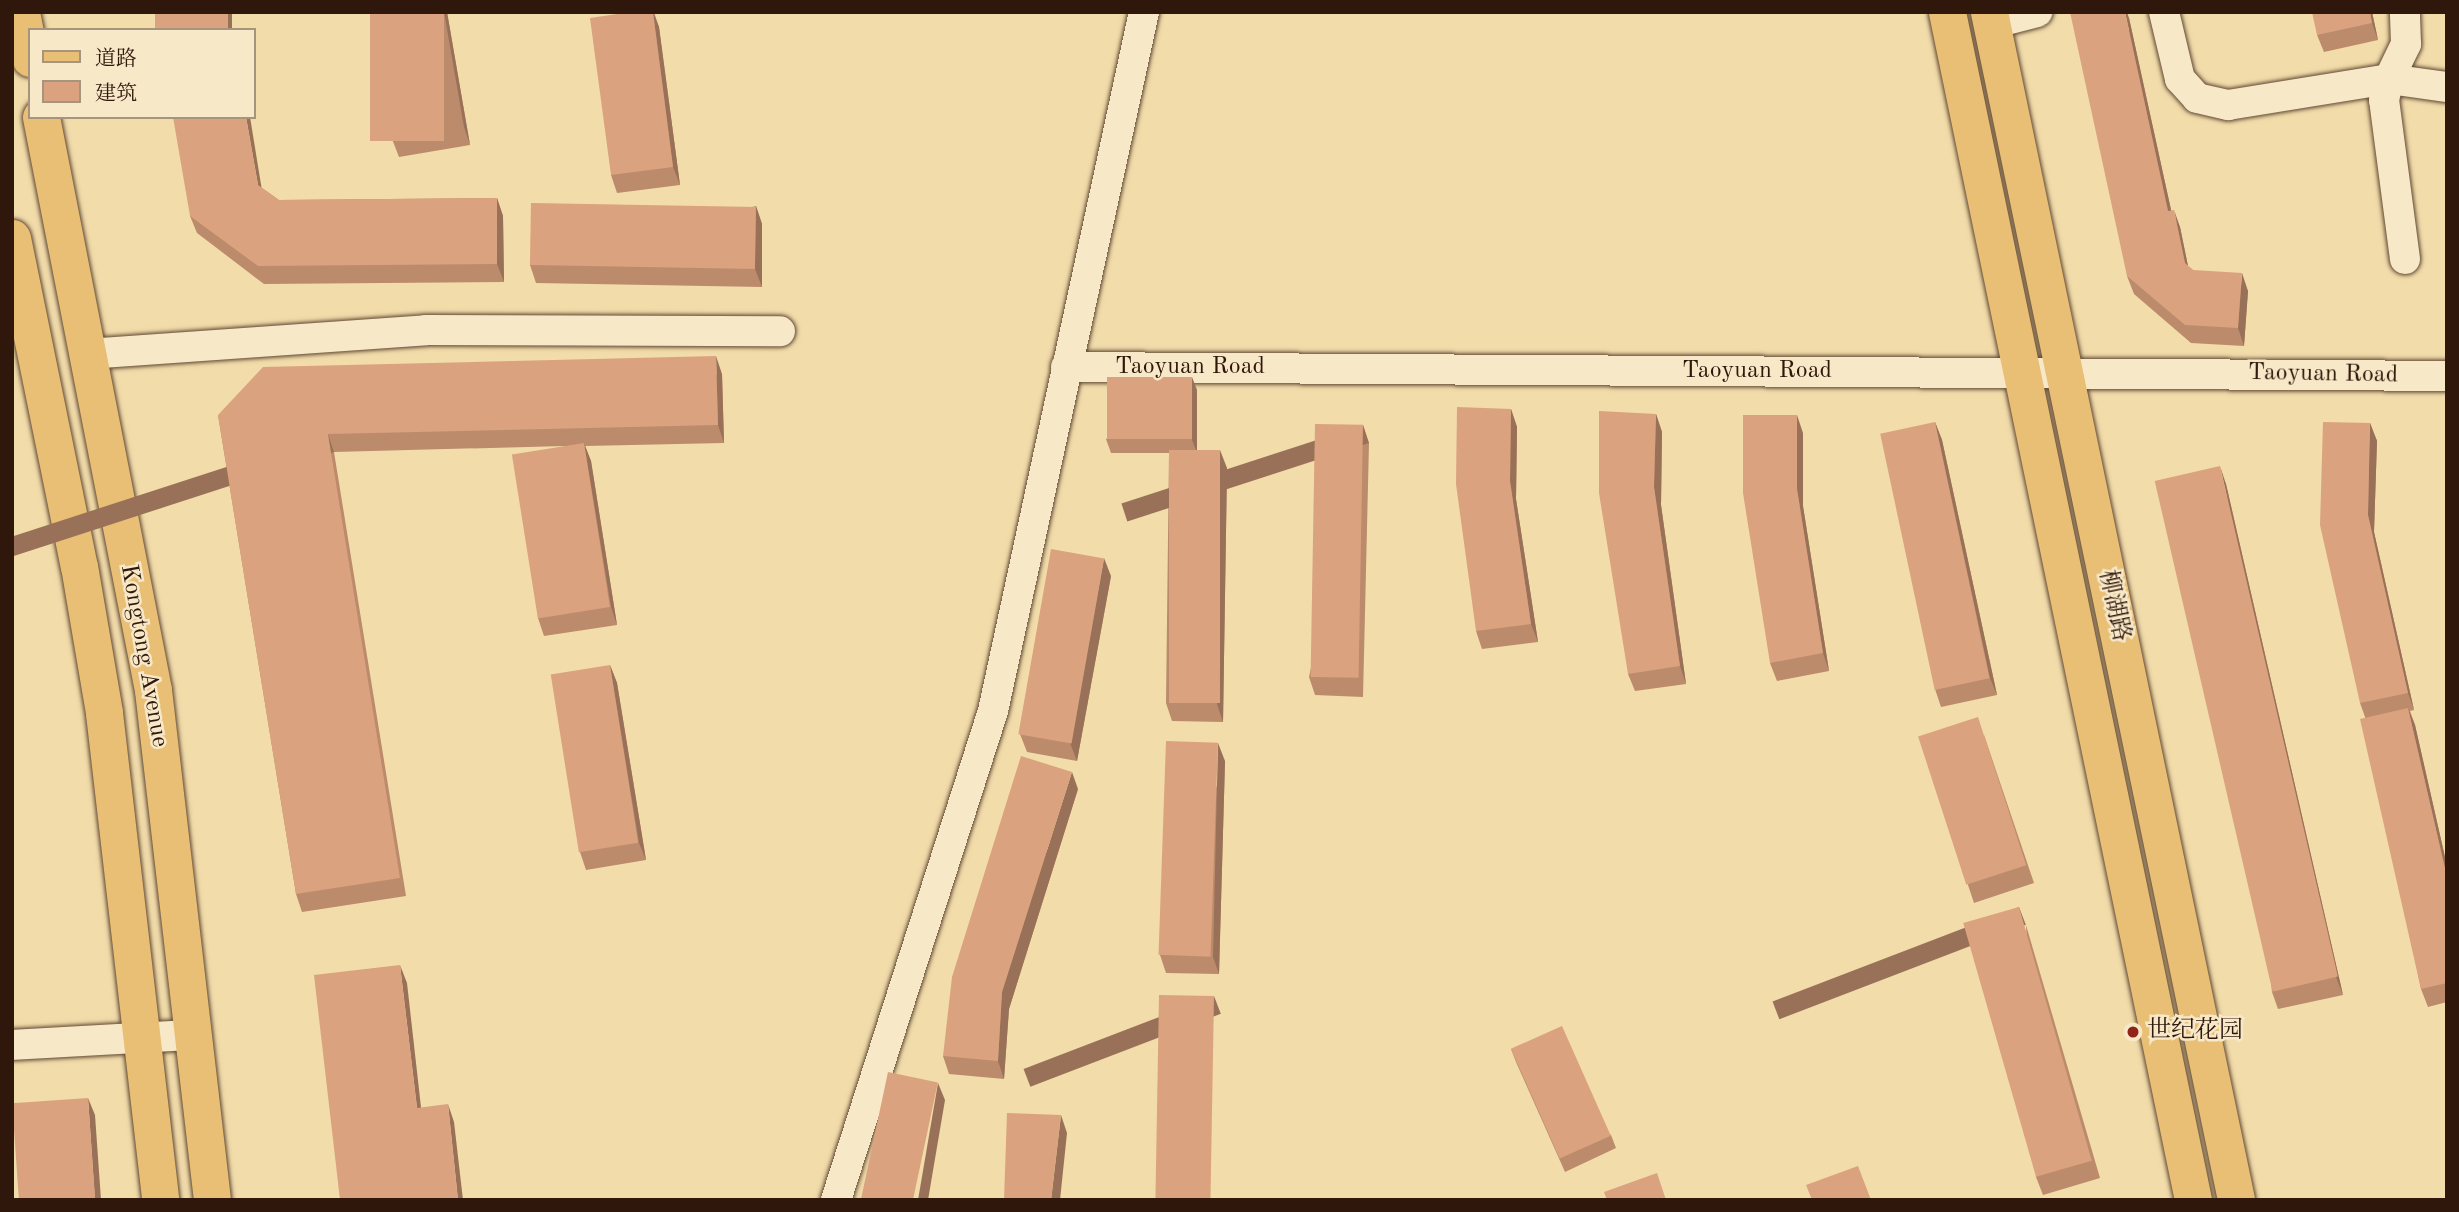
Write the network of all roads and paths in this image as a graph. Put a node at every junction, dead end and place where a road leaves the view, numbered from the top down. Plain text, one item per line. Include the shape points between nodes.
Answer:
1 (21, 12) edge
2 (1144, 12) edge
3 (1947, 12) edge
4 (2037, 12) edge
5 (2164, 12) edge
6 (2405, 12) edge
7 (1990, 18) edge
8 (28, 48) edge
9 (2389, 79) junction
10 (2447, 87) edge
11 (41, 119) edge
12 (12, 238) edge
13 (2405, 259) dead end
14 (780, 331) dead end
15 (87, 355) junction
16 (1066, 367) junction
17 (2065, 372) junction
18 (2022, 373) junction
19 (2447, 376) edge
20 (193, 1035) junction
21 (141, 1041) junction
22 (12, 1045) edge
23 (160, 1200) edge
24 (212, 1200) edge
25 (836, 1200) edge
26 (2193, 1200) edge
27 (2236, 1200) edge

1 - 8 main road
2 - 16 street
3 - 18 main road, 柳湖路
4 - 7 street
5 - 9 street via 2180,79 2197,98 2228,105
6 - 9 street via 2406,44
7 - 17 main road, 柳湖路
9 - 10 street
9 - 13 street via 2384,100
11 - 15 main road, Kongtong Avenue
12 - 21 main road, Kongtong Avenue via 102,699
14 - 15 street via 426,330
15 - 20 main road, Kongtong Avenue via 152,690
16 - 18 street, Taoyuan Road
16 - 25 street via 993,711
17 - 18 street, Taoyuan Road
17 - 19 street, Taoyuan Road
17 - 27 main road, 柳湖路
18 - 26 main road, 柳湖路
20 - 21 street
20 - 24 main road, Kongtong Avenue
21 - 22 street
21 - 23 main road, Kongtong Avenue

